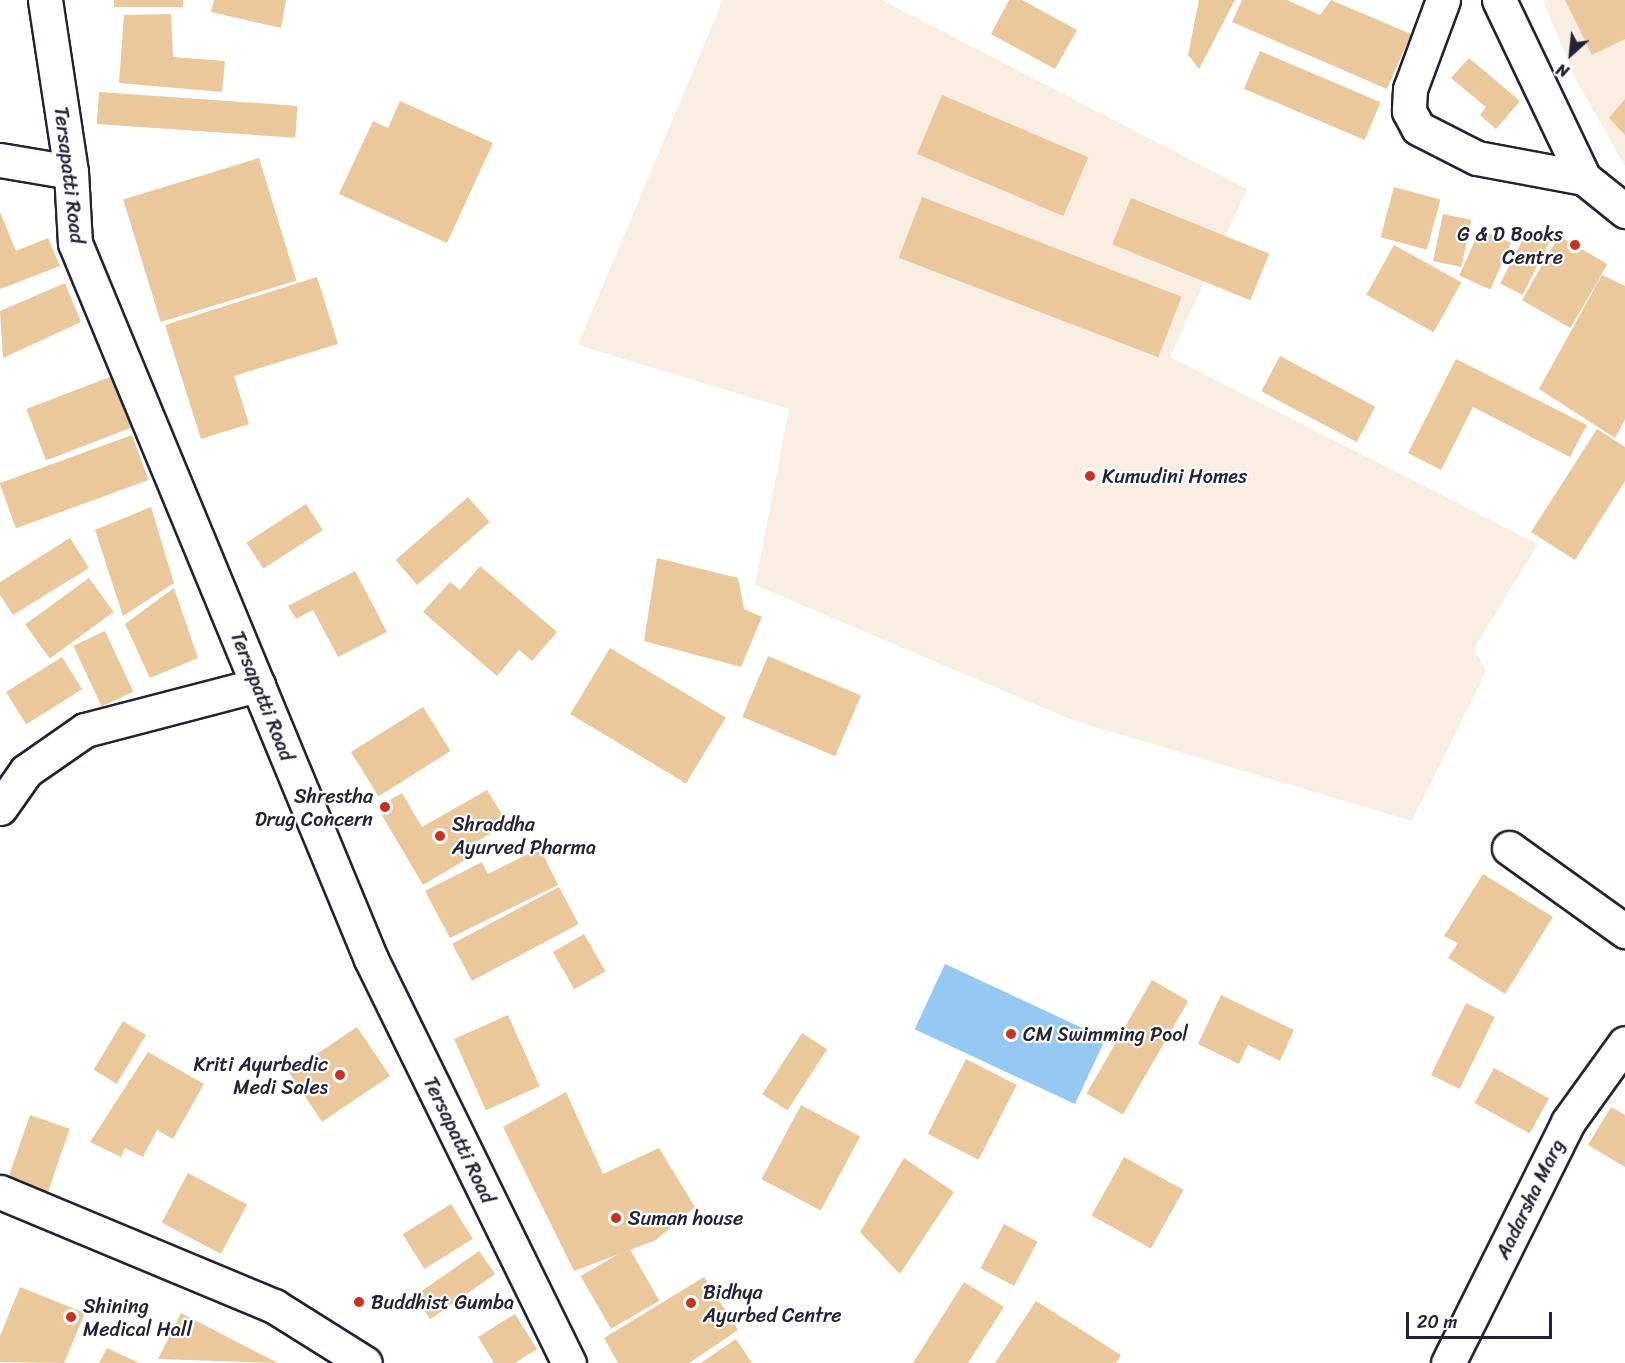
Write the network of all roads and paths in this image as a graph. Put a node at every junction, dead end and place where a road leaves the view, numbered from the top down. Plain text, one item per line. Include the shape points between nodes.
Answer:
1 (45, 0) edge
2 (1443, 0) edge
3 (1499, 0) edge
4 (0, 160) edge
5 (71, 172) junction
6 (1584, 178) junction
7 (1625, 211) edge
8 (258, 685) junction
9 (0, 808) edge
10 (1509, 848) dead end
11 (1625, 931) edge
12 (1625, 1043) edge
13 (0, 1192) edge
14 (365, 1363) edge
15 (569, 1363) edge
16 (1448, 1363) edge

1 - 5 main road, Tersapatti Road
2 - 6 main road via 1410,89 1409,111 1418,128 1477,158
3 - 6 main road
4 - 5 main road
5 - 8 main road, Tersapatti Road via 75,243
6 - 7 main road
8 - 9 main road via 85,730 26,771
8 - 15 main road, Tersapatti Road via 370,959
10 - 11 main road
12 - 16 main road, Aadarsha Marg via 1568,1122
13 - 14 main road via 274,1306

